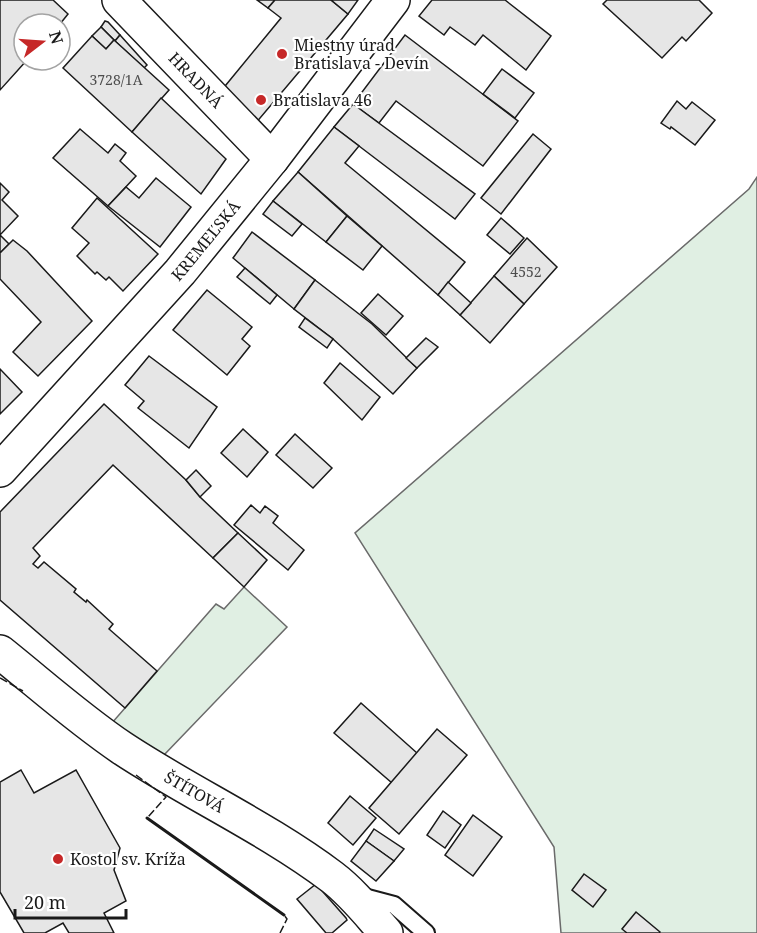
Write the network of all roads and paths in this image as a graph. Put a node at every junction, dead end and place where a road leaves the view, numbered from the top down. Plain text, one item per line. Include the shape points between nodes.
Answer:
1 (119, 0) edge
2 (393, 0) edge
3 (272, 159) junction
4 (0, 470) edge
5 (0, 652) edge
6 (350, 893) junction
7 (386, 933) edge
8 (426, 933) edge

1 - 3 street, HRADNÁ
2 - 3 street, KREMEĽSKÁ
3 - 4 street, KREMEĽSKÁ via 180,272
5 - 6 street, ŠTÍTOVÁ via 122,747 286,847
6 - 7 street, ŠTÍTOVÁ
6 - 8 lane via 394,905

